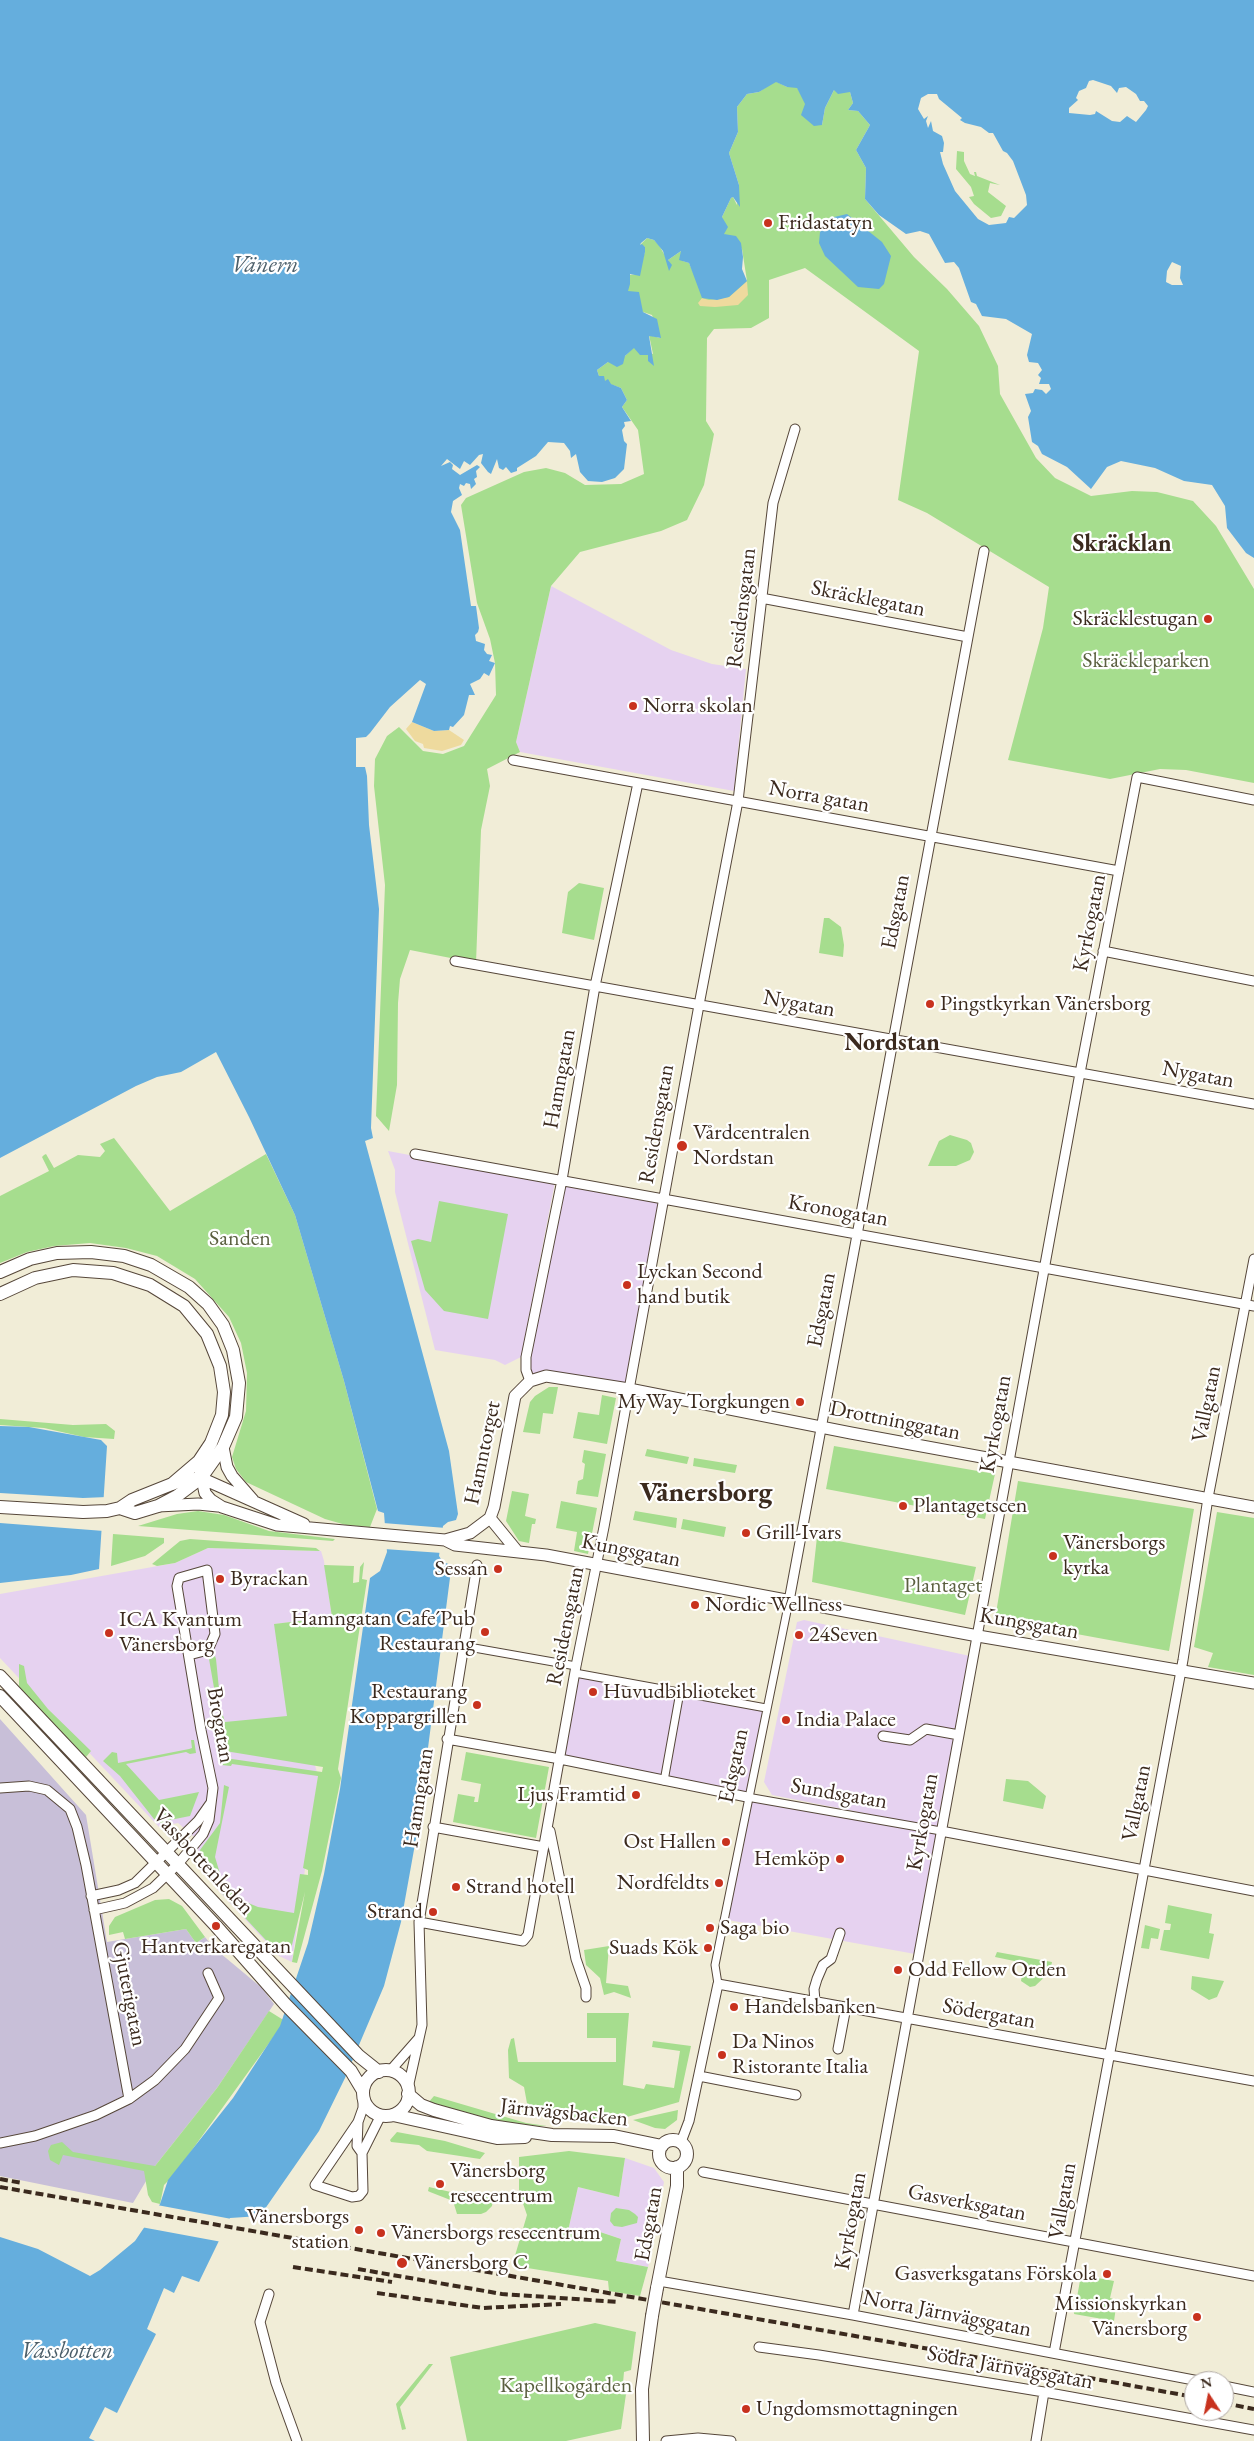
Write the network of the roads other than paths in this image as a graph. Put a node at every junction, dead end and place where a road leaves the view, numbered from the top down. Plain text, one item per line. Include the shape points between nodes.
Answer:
1 (795, 429) dead end
2 (984, 551) dead end
3 (761, 598) junction
4 (968, 637) junction
5 (513, 760) dead end
6 (638, 783) junction
7 (1254, 800) edge
8 (738, 801) junction
9 (931, 836) junction
10 (1119, 870) junction
11 (1103, 951) junction
12 (455, 961) dead end
13 (1254, 981) edge
14 (595, 986) junction
15 (699, 1005) junction
16 (893, 1040) junction
17 (1080, 1073) junction
18 (1254, 1104) edge
19 (415, 1154) dead end
20 (562, 1180) junction
21 (663, 1198) junction
22 (857, 1234) junction
23 (1254, 1259) edge
24 (1044, 1268) junction
25 (0, 1272) edge
26 (0, 1294) edge
27 (1250, 1305) edge
28 (530, 1381) junction
29 (629, 1389) junction
30 (821, 1427) junction
31 (223, 1447) junction
32 (198, 1461) junction
33 (1009, 1462) junction
34 (201, 1478) junction
35 (172, 1484) junction
36 (1208, 1498) junction
37 (256, 1503) junction
38 (158, 1506) junction
39 (0, 1507) edge
40 (222, 1507) junction
41 (1254, 1507) edge
42 (120, 1508) junction
43 (490, 1518) junction
44 (312, 1528) junction
45 (445, 1540) junction
46 (517, 1551) junction
47 (477, 1565) dead end
48 (597, 1565) junction
49 (789, 1601) junction
50 (978, 1636) junction
51 (463, 1646) junction
52 (189, 1655) junction
53 (576, 1669) junction
54 (1180, 1671) junction
55 (0, 1676) edge
56 (1254, 1683) edge
57 (680, 1692) junction
58 (0, 1696) edge
59 (766, 1708) junction
60 (958, 1735) junction
61 (883, 1736) dead end
62 (447, 1739) junction
63 (560, 1759) junction
64 (664, 1781) junction
65 (0, 1788) edge
66 (747, 1797) junction
67 (211, 1802) junction
68 (549, 1826) junction
69 (434, 1827) junction
70 (941, 1832) junction
71 (544, 1847) junction
72 (167, 1852) junction
73 (156, 1862) junction
74 (178, 1864) junction
75 (1143, 1869) junction
76 (168, 1874) junction
77 (1254, 1891) edge
78 (91, 1896) junction
79 (94, 1910) junction
80 (418, 1922) junction
81 (840, 1933) dead end
82 (208, 1973) dead end
83 (718, 1984) junction
84 (586, 1997) dead end
85 (815, 2001) junction
86 (846, 2007) junction
87 (907, 2018) junction
88 (420, 2038) junction
89 (838, 2049) dead end
90 (1109, 2055) junction
91 (384, 2071) junction
92 (699, 2076) junction
93 (1254, 2081) edge
94 (408, 2091) junction
95 (363, 2093) junction
96 (796, 2095) dead end
97 (129, 2099) junction
98 (387, 2115) junction
99 (358, 2122) junction
100 (552, 2135) junction
101 (680, 2142) junction
102 (0, 2143) edge
103 (662, 2146) junction
104 (362, 2153) junction
105 (677, 2167) junction
106 (704, 2172) dead end
107 (873, 2204) junction
108 (1074, 2242) junction
109 (1254, 2276) edge
110 (658, 2284) junction
111 (269, 2294) dead end
112 (852, 2315) junction
113 (759, 2347) dead end
114 (1054, 2353) junction
115 (1184, 2378) edge
116 (1234, 2388) edge
117 (1044, 2392) junction
118 (1254, 2392) edge
119 (1254, 2430) edge
120 (297, 2441) edge
121 (643, 2441) edge
122 (666, 2441) edge
123 (731, 2441) edge
124 (1036, 2441) edge

1 - 3 street, Residensgatan via 773,503
2 - 4 street, Edsgatan
3 - 4 street, Skräcklegatan
3 - 8 street, Residensgatan
4 - 9 street, Edsgatan
5 - 6 street, Norra gatan
6 - 8 street, Norra gatan
6 - 14 street, Hamngatan
7 - 10 street, Kyrkogatan via 1137,777
8 - 9 street, Norra gatan
8 - 15 street, Residensgatan
9 - 10 street, Norra gatan
9 - 16 street, Edsgatan
10 - 11 street, Kyrkogatan
11 - 13 street
11 - 17 street, Kyrkogatan
12 - 14 street, Nygatan
14 - 15 street, Nygatan
14 - 20 street, Hamngatan
15 - 16 street, Nygatan
15 - 21 street, Residensgatan
16 - 17 street, Nygatan
16 - 22 street, Edsgatan
17 - 18 street, Nygatan
17 - 24 street, Kyrkogatan
19 - 20 street, Kronogatan
20 - 21 street, Kronogatan
20 - 28 street, Hamngatan via 526,1357
21 - 22 street, Kronogatan
21 - 29 street, Residensgatan
22 - 24 street, Kronogatan
22 - 30 street, Edsgatan
23 - 27 street, Vallgatan
24 - 27 street, Kronogatan
24 - 33 street, Kyrkogatan
25 - 31 main road via 30,1259 57,1253 108,1253 151,1265 189,1287 216,1315 237,1361 239,1401 231,1432
26 - 32 main road via 18,1284 48,1275 73,1270 93,1271 132,1278 184,1306 197,1320 214,1349 224,1392 218,1429
27 - 36 street, Vallgatan
28 - 29 street, Drottninggatan via 539,1377 560,1377
28 - 43 street, Hamntorget via 515,1396
29 - 30 street, Drottninggatan
29 - 48 street, Residensgatan
30 - 33 street, Drottninggatan
30 - 49 street, Edsgatan
31 - 34 main road
31 - 37 street via 232,1476
32 - 34 street
32 - 35 main road
33 - 36 street, Drottninggatan
33 - 50 street, Kyrkogatan
34 - 35 street
34 - 37 street
34 - 38 main road
34 - 40 street via 205,1493
35 - 42 main road
36 - 41 street, Drottninggatan
36 - 54 street, Vallgatan
37 - 44 street
38 - 40 street via 198,1504
38 - 42 main road via 134,1513
39 - 42 main road via 83,1512
40 - 44 street via 277,1525
43 - 45 street, Hamntorget via 470,1533
43 - 46 street
44 - 45 street
45 - 46 street, Kungsgatan via 455,1545
46 - 48 street, Kungsgatan
47 - 51 street, Hamngatan
48 - 49 street, Kungsgatan
48 - 53 street, Residensgatan
49 - 50 street, Kungsgatan
49 - 59 street, Edsgatan
50 - 54 street, Kungsgatan
50 - 60 street, Kyrkogatan
51 - 53 street
51 - 62 street, Hamngatan
52 - 52 street, Brogatan via 208,1650 215,1634 207,1570 179,1578
52 - 67 street, Brogatan via 213,1788
53 - 57 street
53 - 63 street, Residensgatan
54 - 56 street, Kungsgatan
54 - 75 street, Vallgatan
55 - 72 main road, Vassbottenleden
57 - 59 street
57 - 64 street
58 - 73 main road, Vassbottenleden
59 - 66 street, Edsgatan
60 - 61 street via 926,1729 910,1740
60 - 70 street, Kyrkogatan
62 - 63 street, Sundsgatan
62 - 69 street, Hamngatan
63 - 64 street, Sundsgatan
63 - 68 street, Residensgatan
64 - 66 street, Sundsgatan
65 - 78 street, Gjuterigatan via 29,1786 47,1790 70,1809 77,1827
66 - 70 street, Sundsgatan
66 - 83 street, Edsgatan via 715,1965
67 - 72 street via 198,1821
67 - 74 street, Brogatan via 203,1834
68 - 71 street, Residensgatan
68 - 84 street, Residensgatan
69 - 71 street
69 - 80 street, Hamngatan
70 - 75 street, Sundsgatan
70 - 87 street, Kyrkogatan
71 - 80 street, Residensgatan via 528,1935 522,1941
72 - 73 street
72 - 74 main road, Vassbottenleden
73 - 76 main road, Vassbottenleden
73 - 78 street via 135,1883
74 - 76 street, Brogatan
74 - 91 main road, Vassbottenleden via 359,2056
75 - 77 street, Sundsgatan
75 - 90 street, Vallgatan
76 - 79 street, Brogatan via 135,1899
76 - 95 main road, Vassbottenleden via 351,2071
78 - 79 street, Gjuterigatan
79 - 97 street, Gjuterigatan
80 - 88 street, Hamngatan
81 - 85 street via 831,1960 823,1965 817,1979
82 - 97 street via 219,1998 185,2048 155,2080
83 - 85 street, Södergatan
83 - 92 street, Edsgatan
85 - 86 street, Södergatan
86 - 87 street, Södergatan
86 - 89 street
87 - 90 street, Södergatan
87 - 107 street, Kyrkogatan
88 - 91 street
88 - 94 street, Hamngatan
90 - 93 street, Södergatan
90 - 108 street, Vallgatan
91 - 94 main road via 401,2077
91 - 95 main road via 369,2078
92 - 96 street
92 - 101 street, Edsgatan via 689,2121
94 - 98 main road via 404,2107
94 - 100 main road, Järnvägsbacken via 421,2106 434,2110 491,2126
95 - 98 main road via 369,2108
95 - 99 street via 363,2108
97 - 102 street via 96,2115 35,2136
98 - 100 main road via 497,2138
98 - 104 street
99 - 104 street via 357,2146
99 - 104 street via 316,2185 352,2197 359,2196 364,2180
100 - 103 main road, Järnvägsbacken via 605,2135
101 - 103 main road via 670,2140
101 - 105 main road via 685,2146 687,2155 683,2164
103 - 105 main road via 662,2162
105 - 110 main road, Edsgatan via 677,2186
106 - 107 street, Gasverksgatan
107 - 108 street, Gasverksgatan
107 - 112 street, Kyrkogatan
108 - 109 street, Gasverksgatan
108 - 114 street, Vallgatan
110 - 112 street, Norra Järnvägsgatan
110 - 121 main road, Edsgatan, bridge via 642,2389
111 - 120 street via 260,2322 276,2383
112 - 114 street, Norra Järnvägsgatan
113 - 117 street, Södra Järnvägsgatan
114 - 115 street, Norra Järnvägsgatan
116 - 118 street
117 - 119 street, Södra Järnvägsgatan
117 - 124 street
122 - 123 street via 698,2438

